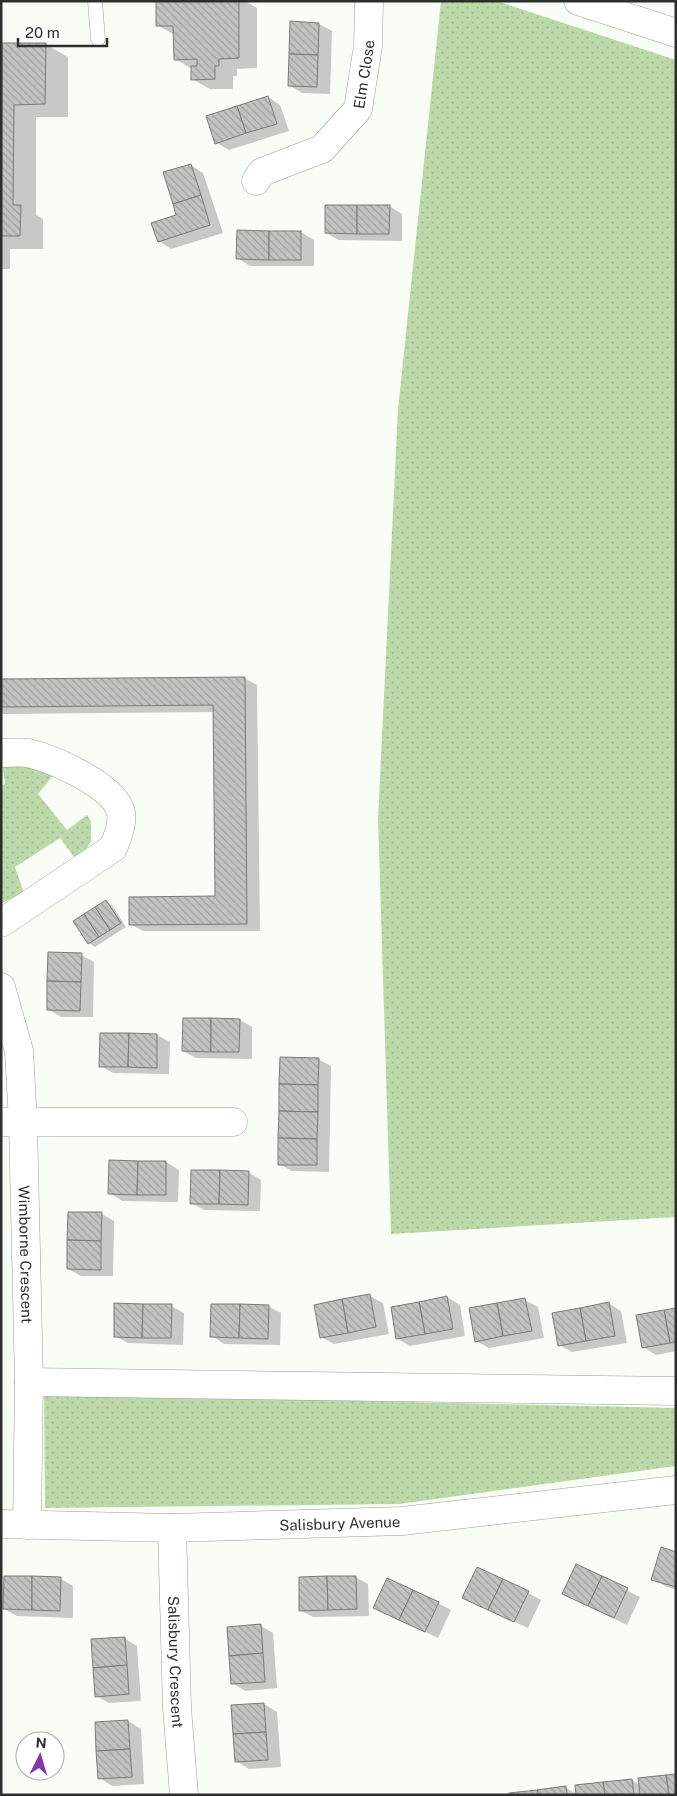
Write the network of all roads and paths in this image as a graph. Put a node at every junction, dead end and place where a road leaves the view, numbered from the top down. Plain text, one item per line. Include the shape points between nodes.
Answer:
1 (95, 1) edge
2 (369, 1) edge
3 (578, 1) edge
4 (676, 33) edge
5 (98, 39) dead end
6 (256, 180) dead end
7 (1, 753) edge
8 (1, 923) edge
9 (1, 987) edge
10 (12, 1122) edge
11 (233, 1122) dead end
12 (29, 1382) junction
13 (676, 1391) edge
14 (676, 1490) edge
15 (14, 1525) edge
16 (172, 1528) junction
17 (184, 1795) edge

1 - 5 lane
2 - 6 street, Elm Close via 368,46 358,109 322,150 262,172
3 - 4 street
7 - 8 street via 27,753 63,765 102,786 120,808 120,832 113,848
9 - 10 street, Wimborne Crescent via 19,1051
10 - 11 street
10 - 12 street, Wimborne Crescent
12 - 13 street
12 - 15 street, Wimborne Crescent
14 - 16 street, Salisbury Avenue via 412,1520
15 - 16 street, Salisbury Avenue
16 - 17 street, Salisbury Crescent via 177,1708

